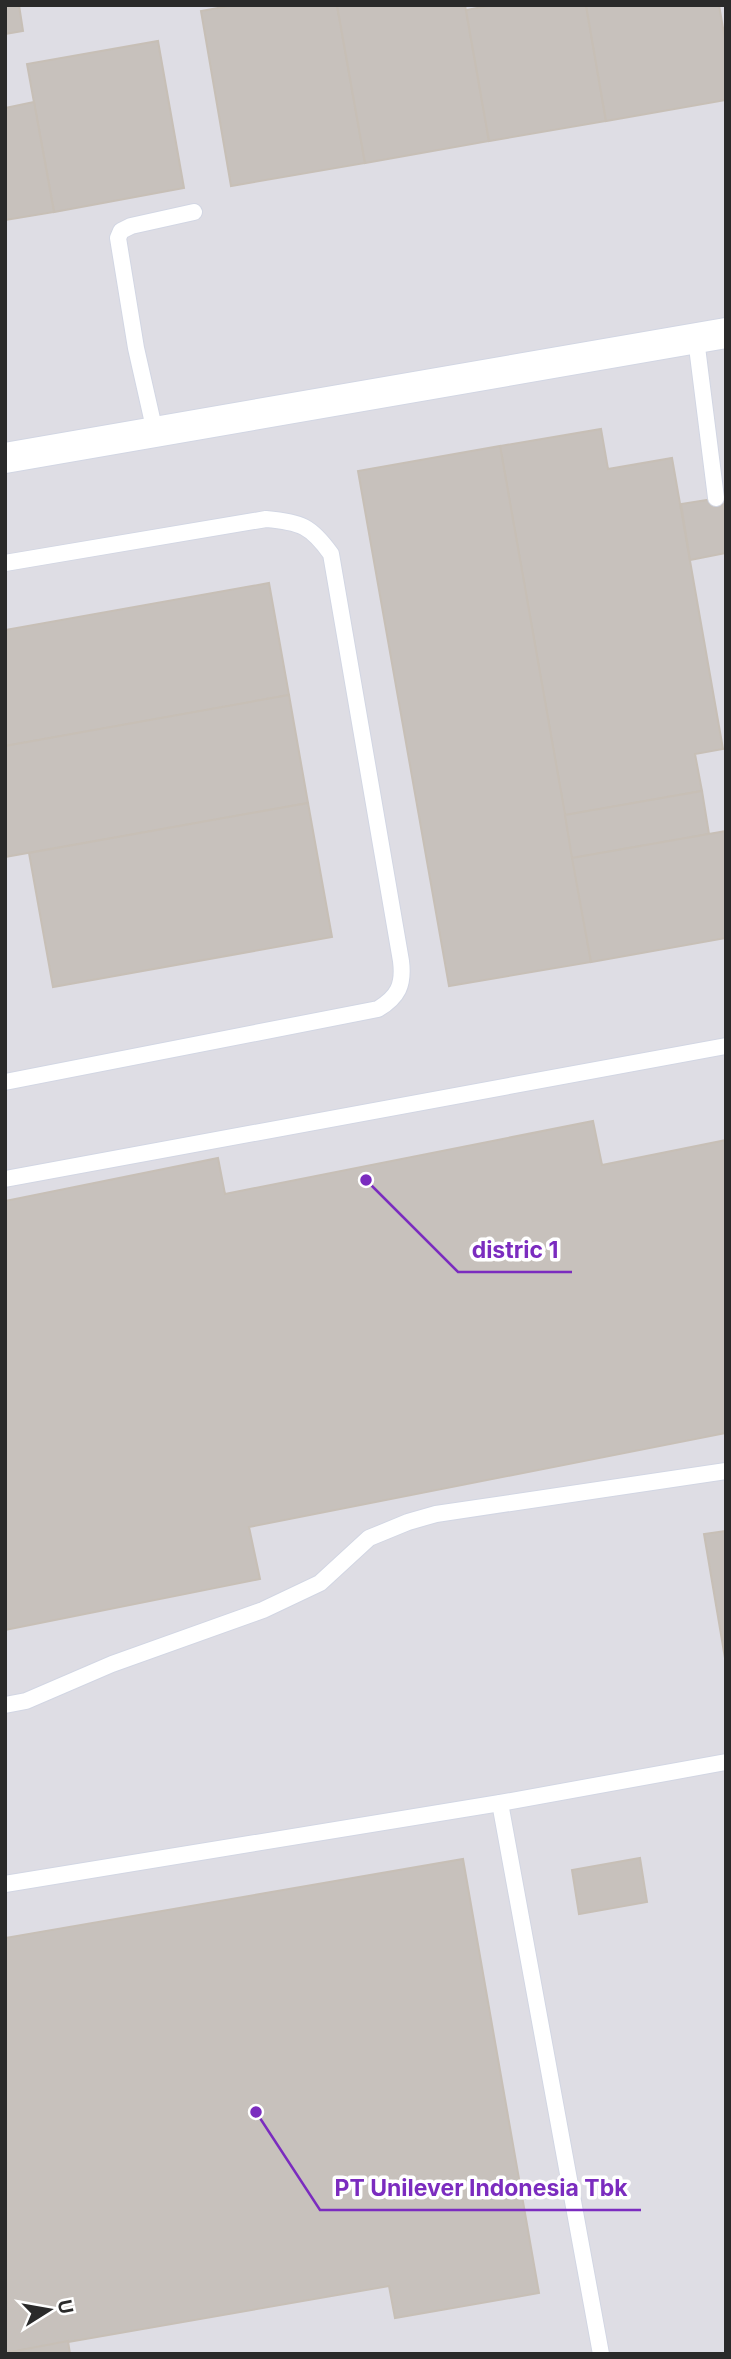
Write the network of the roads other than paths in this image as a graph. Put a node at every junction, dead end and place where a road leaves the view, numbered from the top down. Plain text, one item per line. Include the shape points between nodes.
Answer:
1 (194, 212) dead end
2 (726, 334) edge
3 (696, 339) junction
4 (155, 432) junction
5 (5, 458) edge
6 (716, 498) dead end
7 (5, 563) edge
8 (726, 1046) edge
9 (5, 1082) edge
10 (5, 1179) edge
11 (726, 1471) edge
12 (5, 1704) edge
13 (726, 1762) edge
14 (500, 1803) junction
15 (5, 1884) edge
16 (601, 2354) edge

1 - 4 lane via 131,226 118,238
2 - 3 street
3 - 4 street
3 - 6 lane
4 - 5 street
7 - 9 lane via 266,519 291,521 316,533 331,554 403,980 398,993 377,1009
8 - 10 lane
11 - 12 lane via 408,1522 369,1538 320,1583 263,1610 112,1664 26,1701
13 - 14 lane
14 - 15 lane
14 - 16 lane

